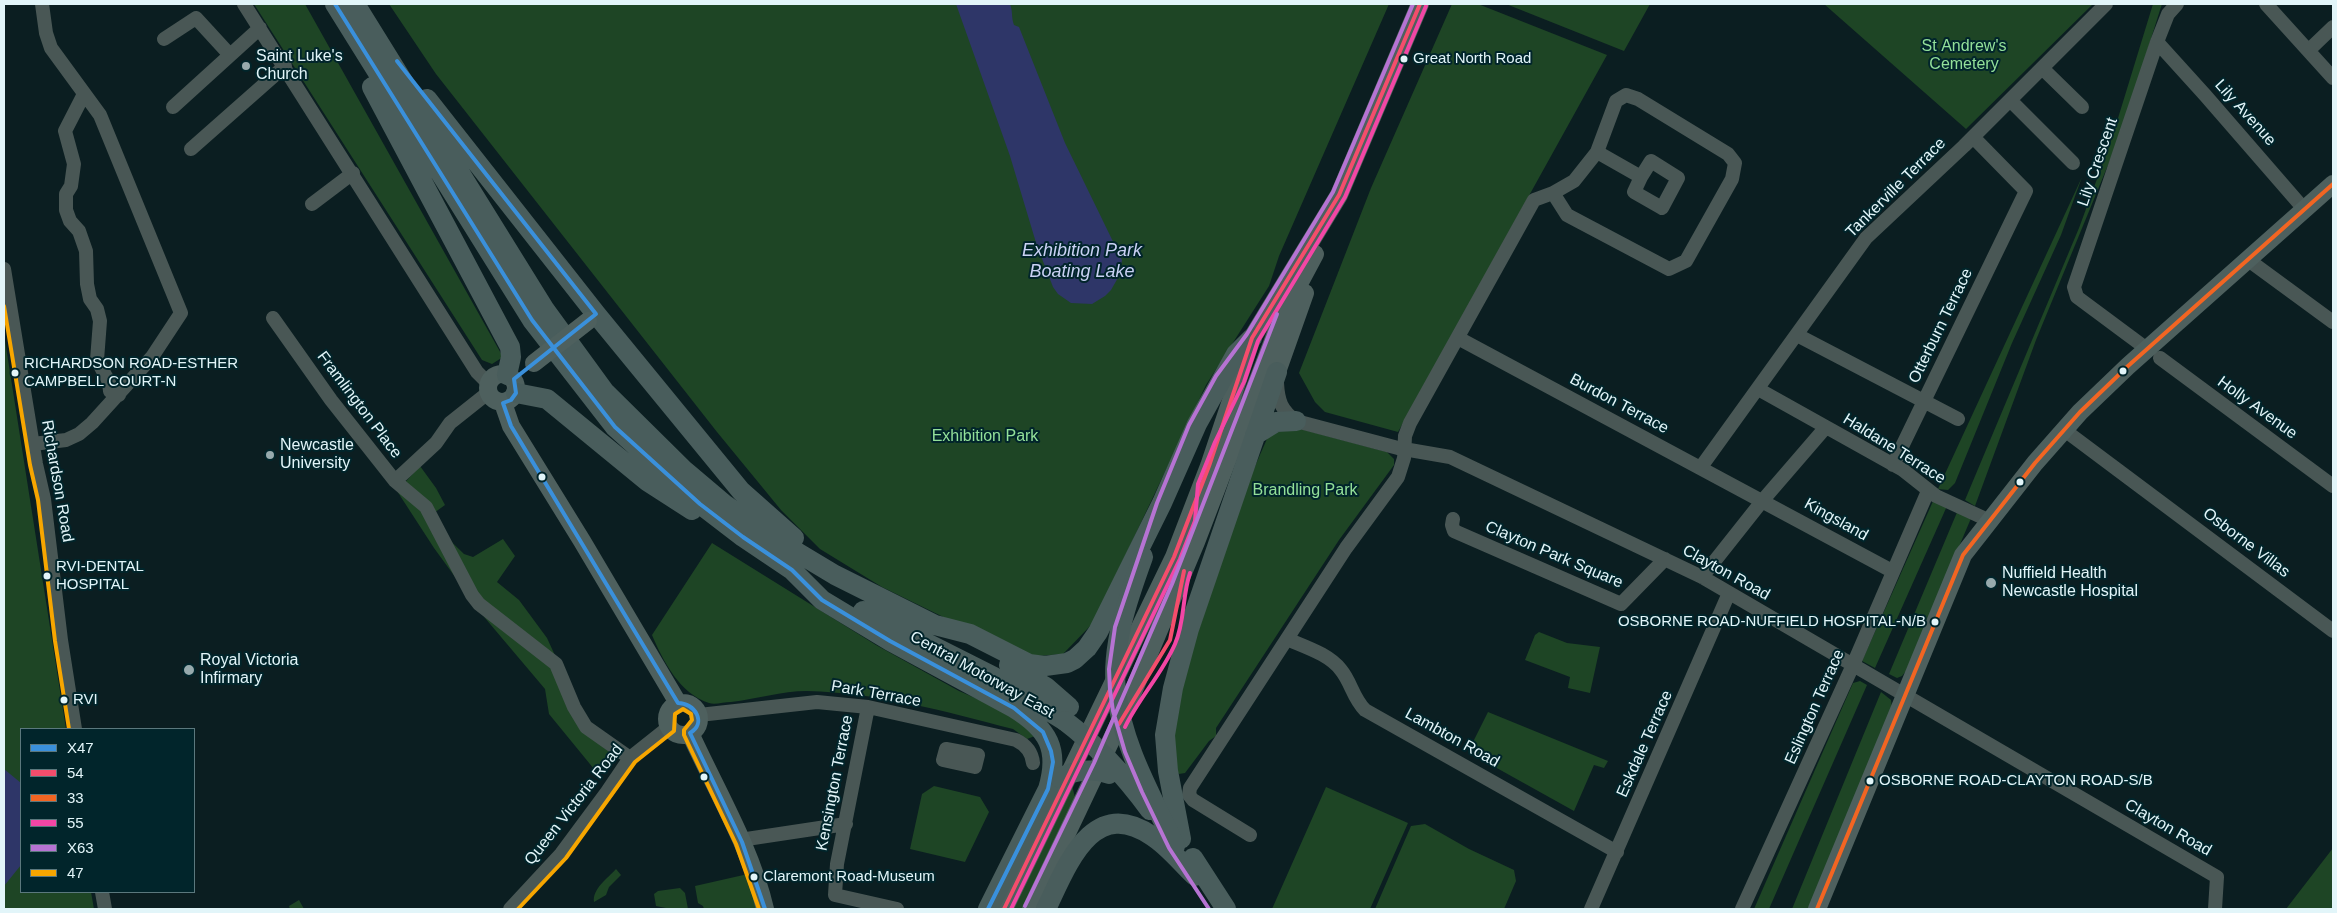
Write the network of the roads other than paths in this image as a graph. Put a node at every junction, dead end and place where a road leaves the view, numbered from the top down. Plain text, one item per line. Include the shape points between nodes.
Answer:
1 (42, 4) edge
2 (244, 4) edge
3 (329, 4) edge
4 (335, 4) edge
5 (1420, 4) edge
6 (2106, 4) edge
7 (2177, 4) edge
8 (2266, 4) edge
9 (360, 11) edge
10 (2333, 27) edge
11 (260, 28) junction
12 (164, 39) dead end
13 (2157, 42) junction
14 (2309, 50) junction
15 (230, 55) junction
16 (285, 66) junction
17 (2042, 68) junction
18 (2333, 78) edge
19 (84, 94) junction
20 (2010, 100) junction
21 (173, 107) dead end
22 (2082, 107) dead end
23 (1973, 137) junction
24 (191, 149) dead end
25 (1597, 152) junction
26 (2072, 163) dead end
27 (352, 173) junction
28 (1641, 177) dead end
29 (2333, 184) edge
30 (1553, 193) junction
31 (1339, 195) junction
32 (312, 204) dead end
33 (2304, 209) junction
34 (1334, 218) junction
35 (2247, 259) junction
36 (4, 269) edge
37 (2074, 292) joint
38 (273, 318) dead end
39 (592, 318) junction
40 (2333, 322) edge
41 (1797, 334) junction
42 (1252, 338) junction
43 (1458, 338) junction
44 (2154, 353) junction
45 (1277, 372) junction
46 (489, 388) junction
47 (510, 388) junction
48 (1758, 389) junction
49 (119, 395) junction
50 (1924, 401) junction
51 (1958, 418) dead end
52 (1296, 420) junction
53 (1826, 427) junction
54 (2064, 429) junction
55 (1255, 435) junction
56 (33, 444) junction
57 (1404, 449) junction
58 (1893, 465) junction
59 (1701, 468) junction
60 (395, 481) junction
61 (2333, 486) edge
62 (1932, 494) junction
63 (1763, 500) junction
64 (1981, 516) junction
65 (1453, 519) dead end
66 (1151, 529) junction
67 (743, 537) junction
68 (1189, 540) junction
69 (1664, 559) junction
70 (1181, 560) junction
71 (1892, 571) junction
72 (1702, 577) junction
73 (827, 588) junction
74 (1729, 593) junction
75 (859, 606) junction
76 (935, 625) junction
77 (2333, 631) edge
78 (1287, 639) junction
79 (1853, 665) junction
80 (1904, 695) junction
81 (678, 704) junction
82 (868, 707) junction
83 (1067, 714) junction
84 (699, 715) junction
85 (669, 727) junction
86 (75, 728) edge
87 (690, 734) junction
88 (630, 758) junction
89 (1034, 763) dead end
90 (1054, 784) junction
91 (1159, 808) junction
92 (846, 824) junction
93 (1250, 835) dead end
94 (740, 840) junction
95 (1178, 843) junction
96 (1616, 852) junction
97 (1194, 876) junction
98 (102, 893) edge
99 (105, 909) edge
100 (510, 909) edge
101 (765, 909) edge
102 (897, 909) edge
103 (988, 909) edge
104 (1004, 909) edge
105 (1031, 909) edge
106 (1046, 909) edge
107 (1216, 909) edge
108 (1226, 909) edge
109 (1591, 909) edge
110 (1742, 909) edge
111 (1817, 909) edge
112 (2215, 909) edge

1 - 19 street via 51,48
2 - 11 street
3 - 47 highway via 507,341 511,357
4 - 67 highway via 532,320 615,427 660,469
5 - 31 main road
6 - 17 street, Tankerville Terrace
7 - 13 street, Lily Crescent via 2168,14
8 - 14 street
9 - 39 highway
9 - 73 highway via 545,310 604,391 685,471 765,533
10 - 14 street
11 - 15 street
11 - 16 street
12 - 15 street via 196,18
13 - 33 street, Lily Avenue
13 - 37 street, Lily Crescent
14 - 18 street
15 - 21 street
16 - 24 street
16 - 27 street
17 - 20 street, Tankerville Terrace
17 - 22 street
19 - 49 street via 65,131 74,164 71,186 66,194 66,210 80,231 88,292 100,321 97,360 109,382 110,391
19 - 49 street via 100,115 181,313 152,357
20 - 23 street, Tankerville Terrace
20 - 26 street
23 - 41 street, Tankerville Terrace via 1866,238
23 - 50 street, Otterburn Terrace via 2026,191
25 - 28 street
25 - 30 street via 1574,181
25 - 30 street via 1616,101 1626,95 1638,99 1728,154 1735,163 1732,179 1686,261 1668,269 1567,215
27 - 32 street
27 - 46 street
29 - 33 main road
30 - 43 street via 1534,200
31 - 34 main road
31 - 42 main road
33 - 35 main road
34 - 45 main road
34 - 68 main road via 1284,312
35 - 40 street
35 - 44 main road
36 - 56 street, Richardson Road
37 - 44 street, Holly Avenue
38 - 60 street, Framlington Place via 331,400
39 - 47 main road, bridge via 534,363
39 - 73 highway via 741,491 780,528 816,555
41 - 48 street, Tankerville Terrace
41 - 50 street
42 - 66 highway via 1236,354 1213,394
42 - 68 main road via 1209,466
43 - 57 street via 1410,423
43 - 59 street, Burdon Terrace
44 - 54 main road
44 - 61 street, Holly Avenue
45 - 52 street via 1278,399 1285,413
45 - 55 highway
46 - 47 main road via 494,376
46 - 47 main road via 494,400
46 - 60 street, Framlington Place
47 - 67 highway via 547,399 647,481 682,505
47 - 81 main road via 510,426
48 - 53 street, Haldane Terrace
48 - 59 street, Tankerville Terrace
49 - 56 street via 79,434 66,440
50 - 51 street
50 - 58 street, Otterburn Terrace
52 - 55 highway via 1276,422
52 - 57 street, Clayton Road
53 - 58 street, Haldane Terrace
53 - 63 street
54 - 64 main road
54 - 77 street, Osborne Villas
55 - 95 highway via 1173,688 1165,735
56 - 86 street, Richardson Road via 44,499
57 - 69 street, Clayton Road via 1450,457
57 - 78 street via 1398,477 1346,548
58 - 62 street, Haldane Terrace
59 - 63 street, Burdon Terrace
60 - 88 street via 426,507 479,604 556,664 586,727
62 - 64 street, Haldane Terrace
62 - 71 street, Eslington Terrace
63 - 71 street, Kingsland
63 - 72 street
64 - 80 main road
65 - 69 street, Clayton Park Square via 1454,531 1621,604
66 - 76 highway via 1098,632 1075,659 1057,666 1029,664 970,634
66 - 95 highway, bridge via 1121,629 1115,669 1116,690 1129,746
67 - 73 highway via 792,570
68 - 70 main road
69 - 72 street, Clayton Road
70 - 104 main road
70 - 105 main road via 1103,758
71 - 79 street, Eslington Terrace
72 - 74 street, Clayton Road
73 - 75 highway
73 - 75 highway
74 - 79 street, Clayton Road
74 - 96 street, Eskdale Terrace
75 - 76 highway
75 - 83 highway, Central Motorway East
75 - 90 highway via 1033,720 1048,740 1054,758
76 - 83 highway, Central Motorway East via 1046,687
78 - 93 street via 1190,788 1189,795 1193,800
78 - 96 street, Lambton Road via 1331,659 1341,669 1357,702 1365,710
79 - 80 street, Clayton Road
79 - 110 street, Eslington Terrace
80 - 111 main road
80 - 112 street, Clayton Road via 2217,877
81 - 84 main road via 689,704
81 - 85 main road via 668,713
82 - 84 street, Park Terrace via 817,702
82 - 89 street, Park Terrace via 1016,740 1029,750
82 - 92 street, Kensington Terrace
83 - 91 highway, Central Motorway East via 1106,743
83 - 95 highway, Central Motorway East, bridge
84 - 87 main road via 698,725
85 - 87 main road via 679,735
85 - 88 street, Queen Victoria Road
87 - 94 main road
88 - 100 street, Queen Victoria Road via 561,854
90 - 91 highway, bridge via 1068,773 1091,770 1109,774 1143,793
90 - 103 highway
91 - 95 highway, Central Motorway East
92 - 94 street
92 - 102 street, Kensington Terrace via 834,895
94 - 101 main road
95 - 97 highway, Central Motorway East
95 - 108 highway, Central Motorway East
96 - 109 street, Eskdale Terrace
97 - 106 highway via 1154,837 1130,825 1104,827 1086,837 1077,848
97 - 107 highway, Central Motorway East
98 - 99 street

